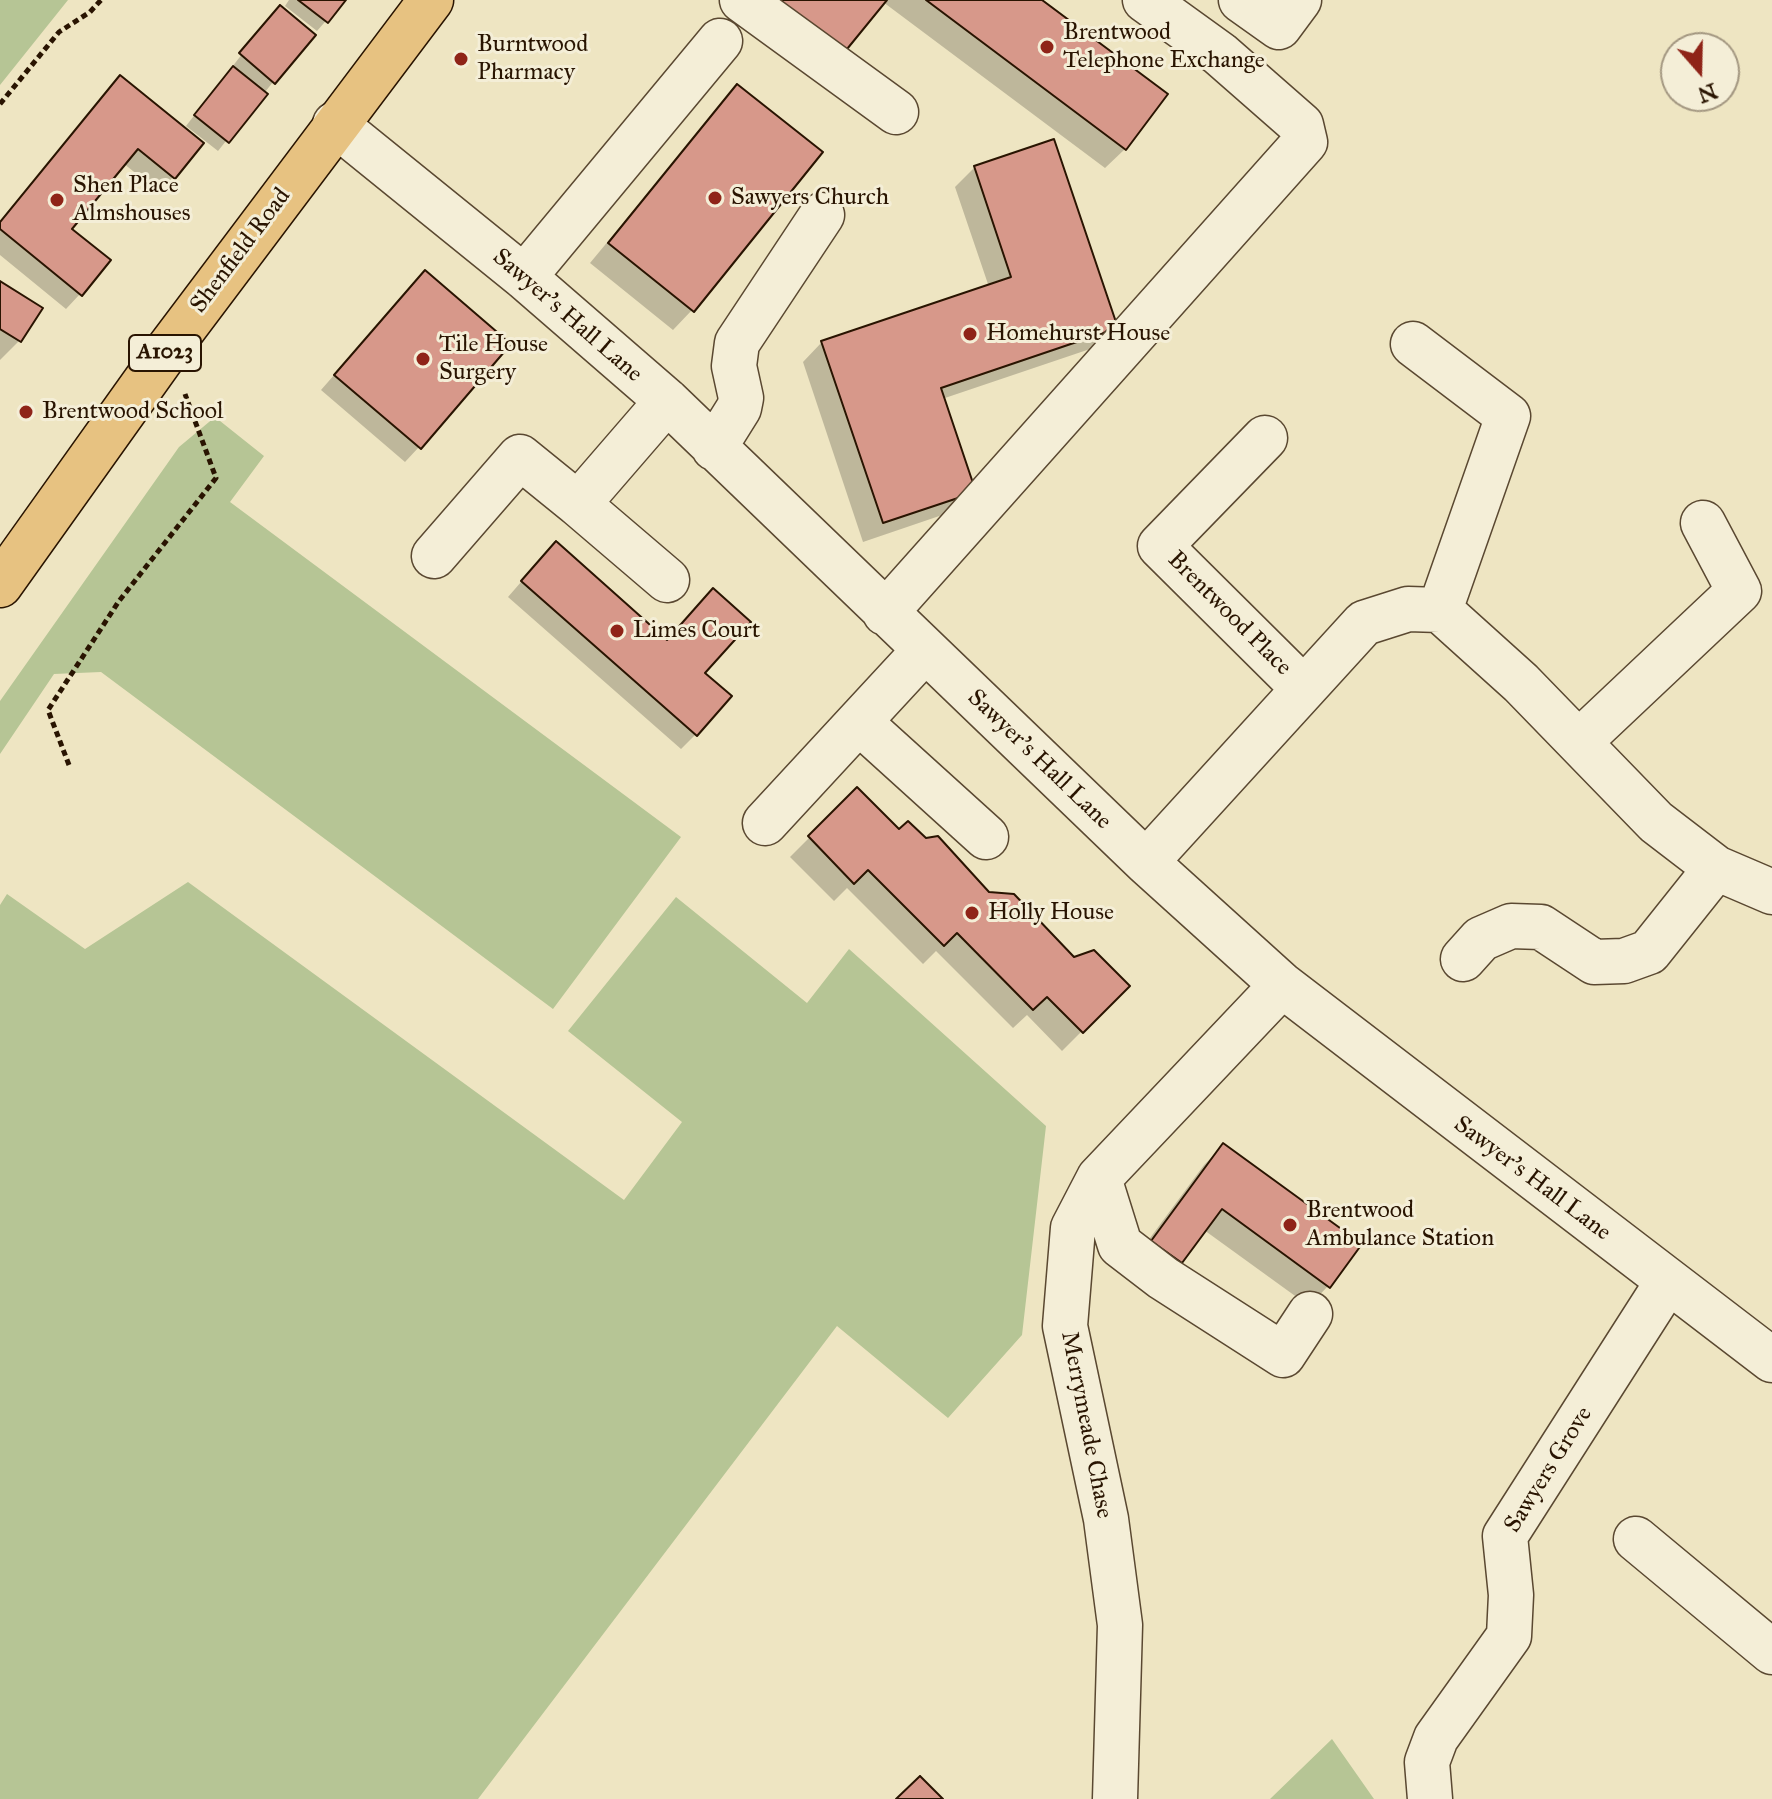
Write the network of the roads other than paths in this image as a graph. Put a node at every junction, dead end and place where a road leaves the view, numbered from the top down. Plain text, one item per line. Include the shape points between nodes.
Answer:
1 (431, 0) edge
2 (742, 0) edge
3 (1232, 0) edge
4 (1241, 0) edge
5 (1299, 0) edge
6 (1150, 5) edge
7 (720, 41) dead end
8 (896, 112) dead end
9 (335, 124) junction
10 (822, 215) dead end
11 (524, 277) junction
12 (1413, 344) dead end
13 (667, 401) junction
14 (1265, 438) dead end
15 (714, 448) junction
16 (578, 504) junction
17 (1703, 523) dead end
18 (434, 556) dead end
19 (667, 580) dead end
20 (0, 585) edge
21 (1440, 610) junction
22 (885, 613) junction
23 (925, 650) junction
24 (1302, 687) junction
25 (859, 722) junction
26 (1580, 741) junction
27 (765, 823) dead end
28 (986, 837) dead end
29 (1146, 862) junction
30 (1716, 868) junction
31 (1772, 892) edge
32 (1463, 959) dead end
33 (1282, 985) junction
34 (1099, 1178) junction
35 (1668, 1281) junction
36 (1310, 1314) dead end
37 (1772, 1360) edge
38 (1636, 1539) dead end
39 (1772, 1652) edge
40 (1115, 1799) edge
41 (1430, 1799) edge

1 - 9 main road, Shenfield Road / A1023
2 - 8 street
3 - 6 street
4 - 5 street via 1279,27
6 - 22 street via 1220,54 1301,125 1305,142
7 - 11 street
9 - 11 street, Sawyer's Hall Lane
9 - 20 main road, Shenfield Road / A1023
10 - 15 street via 737,343 739,408
11 - 13 street, Sawyer's Hall Lane
12 - 21 street via 1508,416
13 - 15 street, Sawyer's Hall Lane
13 - 16 street
14 - 24 street, Brentwood Place via 1160,546
15 - 22 street, Sawyer's Hall Lane
16 - 18 street via 520,457
16 - 19 street
17 - 26 street via 1739,591
21 - 24 street, Brentwood Place via 1408,609 1364,623
21 - 26 street
22 - 23 street, Sawyer's Hall Lane
23 - 25 street
23 - 29 street, Sawyer's Hall Lane
24 - 29 street, Brentwood Place
25 - 27 street
25 - 28 street
26 - 30 street via 1656,822
29 - 33 street, Sawyer's Hall Lane
30 - 31 street
30 - 32 street via 1649,952 1624,961 1594,962 1541,927 1511,926 1481,939
33 - 34 street, Merrymeade Chase
33 - 35 street, Sawyer's Hall Lane
34 - 36 street via 1120,1245 1163,1278 1283,1355
34 - 40 street, Merrymeade Chase via 1073,1228 1065,1326 1106,1519 1120,1625
35 - 37 street, Sawyer's Hall Lane
35 - 41 street, Sawyers Grove via 1505,1536 1509,1636 1436,1738 1427,1762
38 - 39 street

